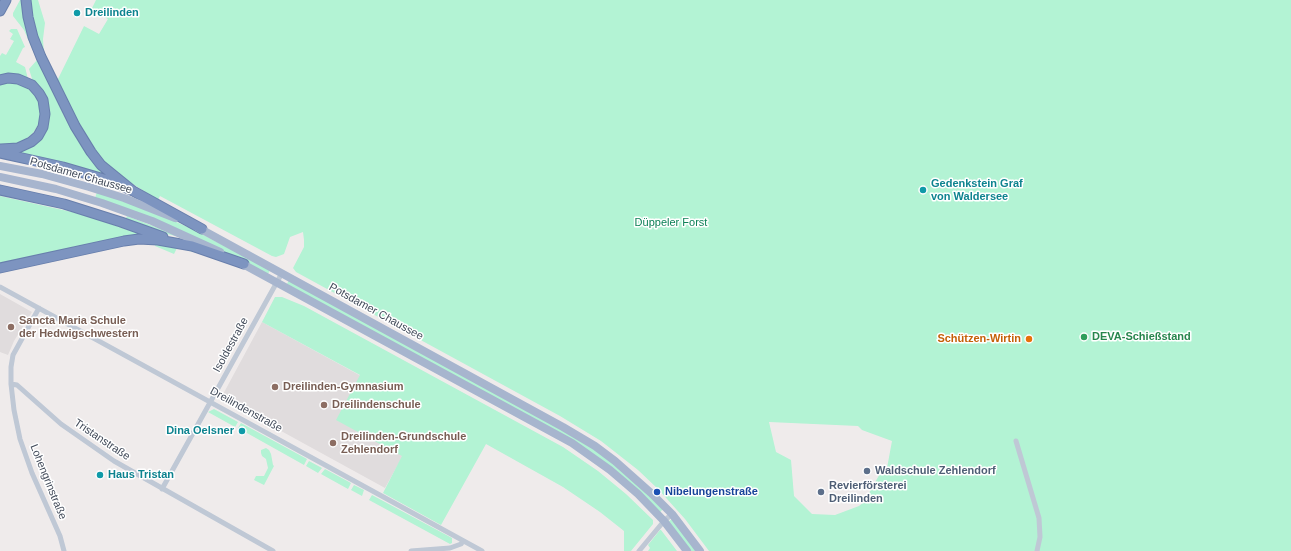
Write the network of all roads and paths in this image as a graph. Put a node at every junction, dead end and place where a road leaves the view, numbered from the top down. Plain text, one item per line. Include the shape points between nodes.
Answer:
1 (6, 0) edge
2 (26, 0) edge
3 (0, 11) edge
4 (0, 80) edge
5 (0, 149) edge
6 (0, 153) edge
7 (0, 166) edge
8 (0, 177) edge
9 (0, 190) edge
10 (133, 191) junction
11 (202, 229) junction
12 (176, 242) junction
13 (244, 264) junction
14 (0, 268) edge
15 (282, 273) junction
16 (277, 282) junction
17 (0, 287) edge
18 (39, 308) junction
19 (11, 384) junction
20 (210, 402) junction
21 (1016, 441) dead end
22 (162, 489) junction
23 (672, 514) junction
24 (664, 521) junction
25 (463, 541) junction
26 (64, 551) edge
27 (273, 551) edge
28 (411, 551) edge
29 (482, 551) edge
30 (639, 551) edge
31 (687, 551) edge
32 (700, 551) edge
33 (1037, 551) edge

1 - 3 highway
2 - 10 highway via 33,37 75,126 101,165
4 - 5 highway via 18,79 32,85 43,100 45,114 43,127 31,142 18,148
6 - 10 highway via 78,171
7 - 11 main road, Potsdamer Chaussee via 89,187
8 - 13 main road, Potsdamer Chaussee via 56,189 121,210 193,239
9 - 12 highway via 64,204
10 - 11 highway
11 - 15 main road, Potsdamer Chaussee
12 - 13 highway
12 - 14 highway via 139,239 124,241
13 - 16 main road, Potsdamer Chaussee
15 - 16 street, Isoldestraße
15 - 23 main road, Potsdamer Chaussee via 577,435 632,475
16 - 20 street, Isoldestraße
16 - 24 main road, Potsdamer Chaussee via 572,443 626,482
17 - 18 street, Dreilindenstraße
18 - 19 street, Lohengrinstraße via 13,355 10,367
18 - 20 street, Dreilindenstraße
19 - 22 street, Tristanstraße via 17,385 61,424 91,446
19 - 26 street, Lohengrinstraße via 20,439
20 - 22 street, Isoldestraße
20 - 25 street, Dreilindenstraße
21 - 33 street via 1039,518 1040,538
22 - 27 street, Tristanstraße
23 - 24 street
23 - 32 main road, Potsdamer Chaussee
24 - 30 street
24 - 31 main road, Potsdamer Chaussee
25 - 28 street via 450,548
25 - 29 street, Dreilindenstraße

